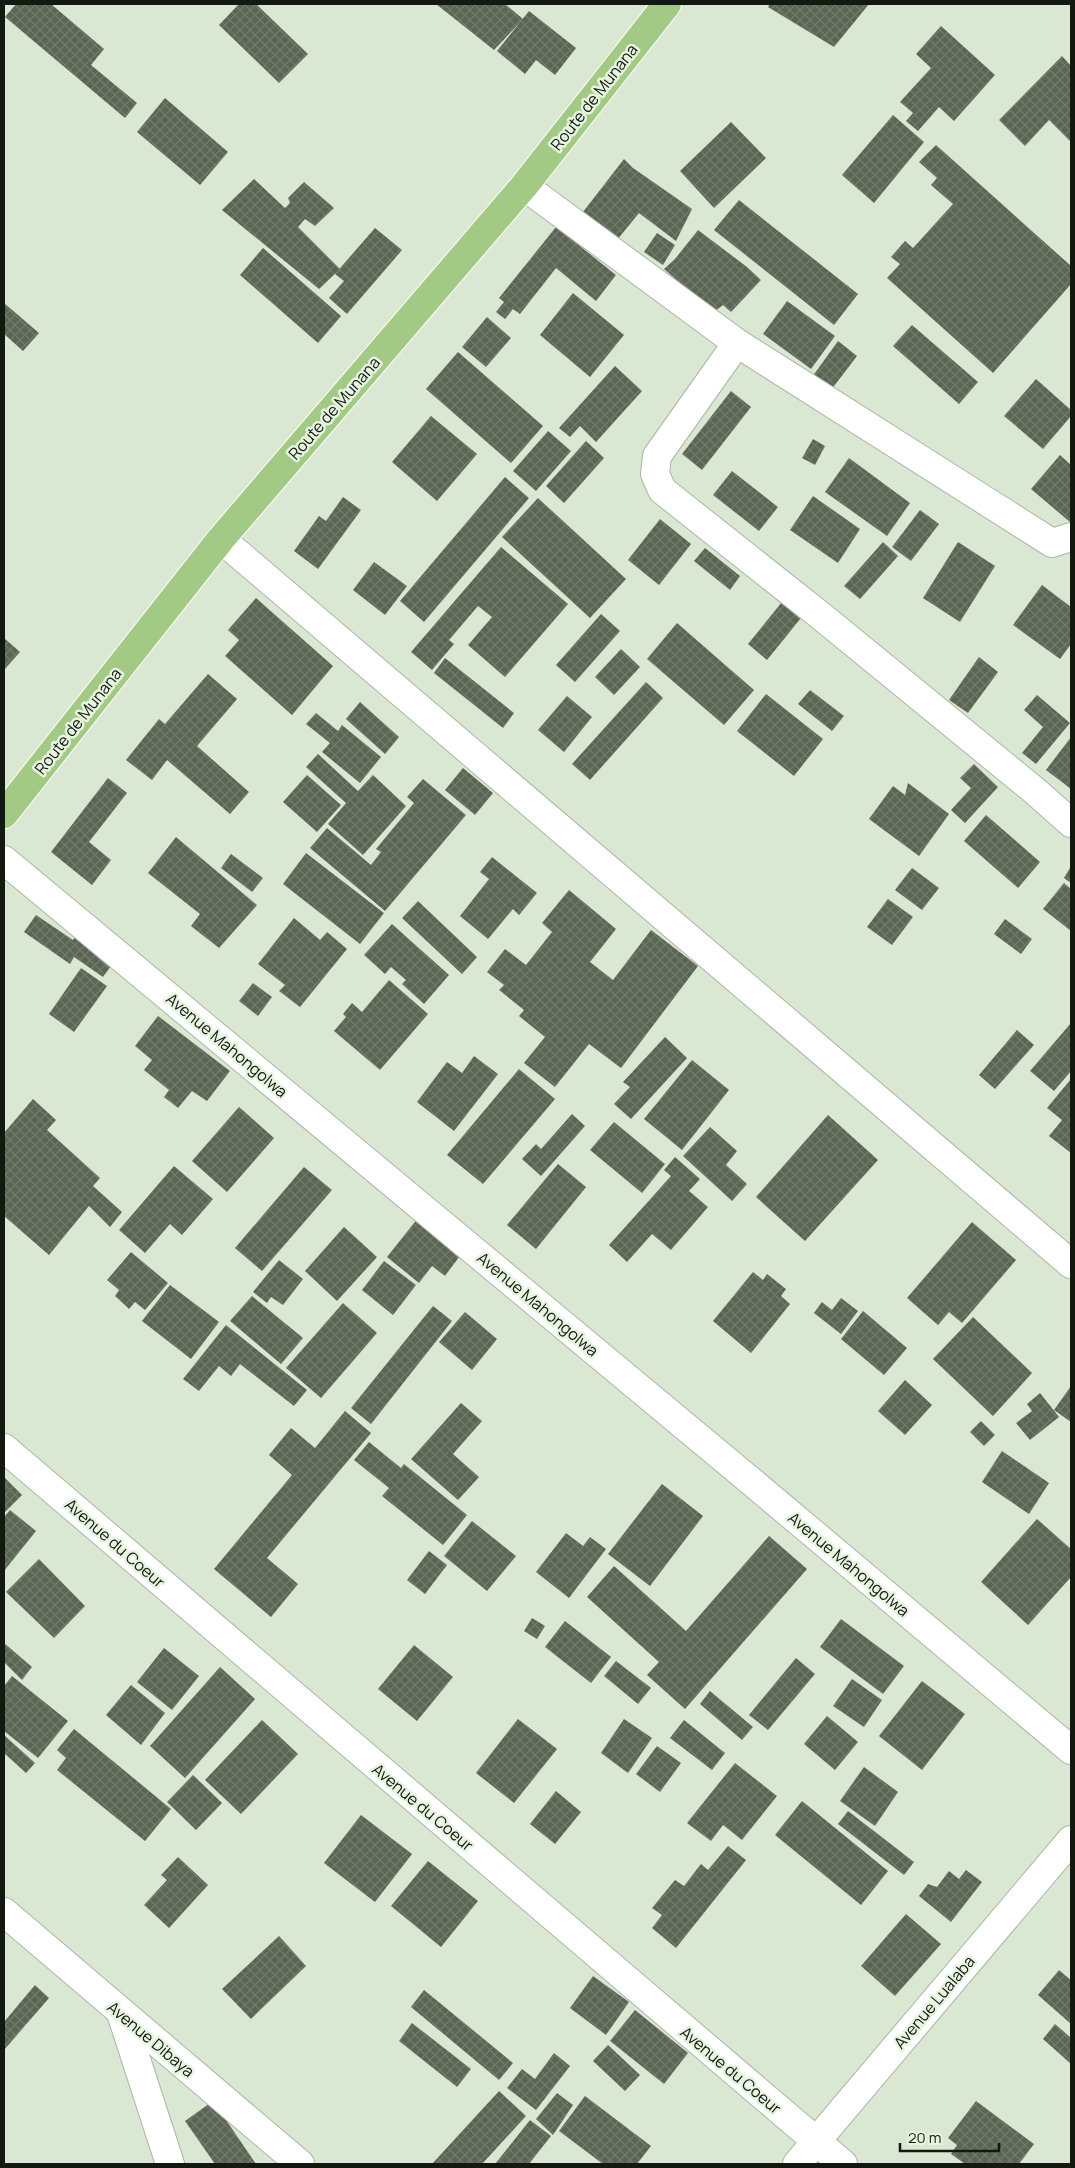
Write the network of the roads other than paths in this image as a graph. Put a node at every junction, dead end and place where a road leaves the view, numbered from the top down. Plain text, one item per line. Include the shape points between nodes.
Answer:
1 (667, 4) edge
2 (524, 186) junction
3 (737, 344) junction
4 (1071, 537) edge
5 (221, 539) junction
6 (4, 814) edge
7 (1071, 823) edge
8 (4, 860) edge
9 (1071, 1264) edge
10 (4, 1448) edge
11 (1071, 1750) edge
12 (1071, 1840) edge
13 (4, 1912) edge
14 (121, 2013) junction
15 (816, 2142) junction
16 (170, 2164) edge
17 (300, 2164) edge
18 (797, 2164) edge
19 (843, 2164) edge

1 - 2 main road, Route de Munana
2 - 3 street
2 - 5 main road, Route de Munana
3 - 4 street via 1052,543
3 - 7 street via 657,456 655,474 662,490 829,622
5 - 6 main road, Route de Munana
5 - 9 street
8 - 11 street, Avenue Mahongolwa
10 - 15 street, Avenue du Coeur
12 - 15 street, Avenue Lualaba
13 - 14 street, Avenue Dibaya
14 - 16 street
14 - 17 street, Avenue Dibaya
15 - 18 street, Avenue Lualaba
15 - 19 street, Avenue du Coeur

